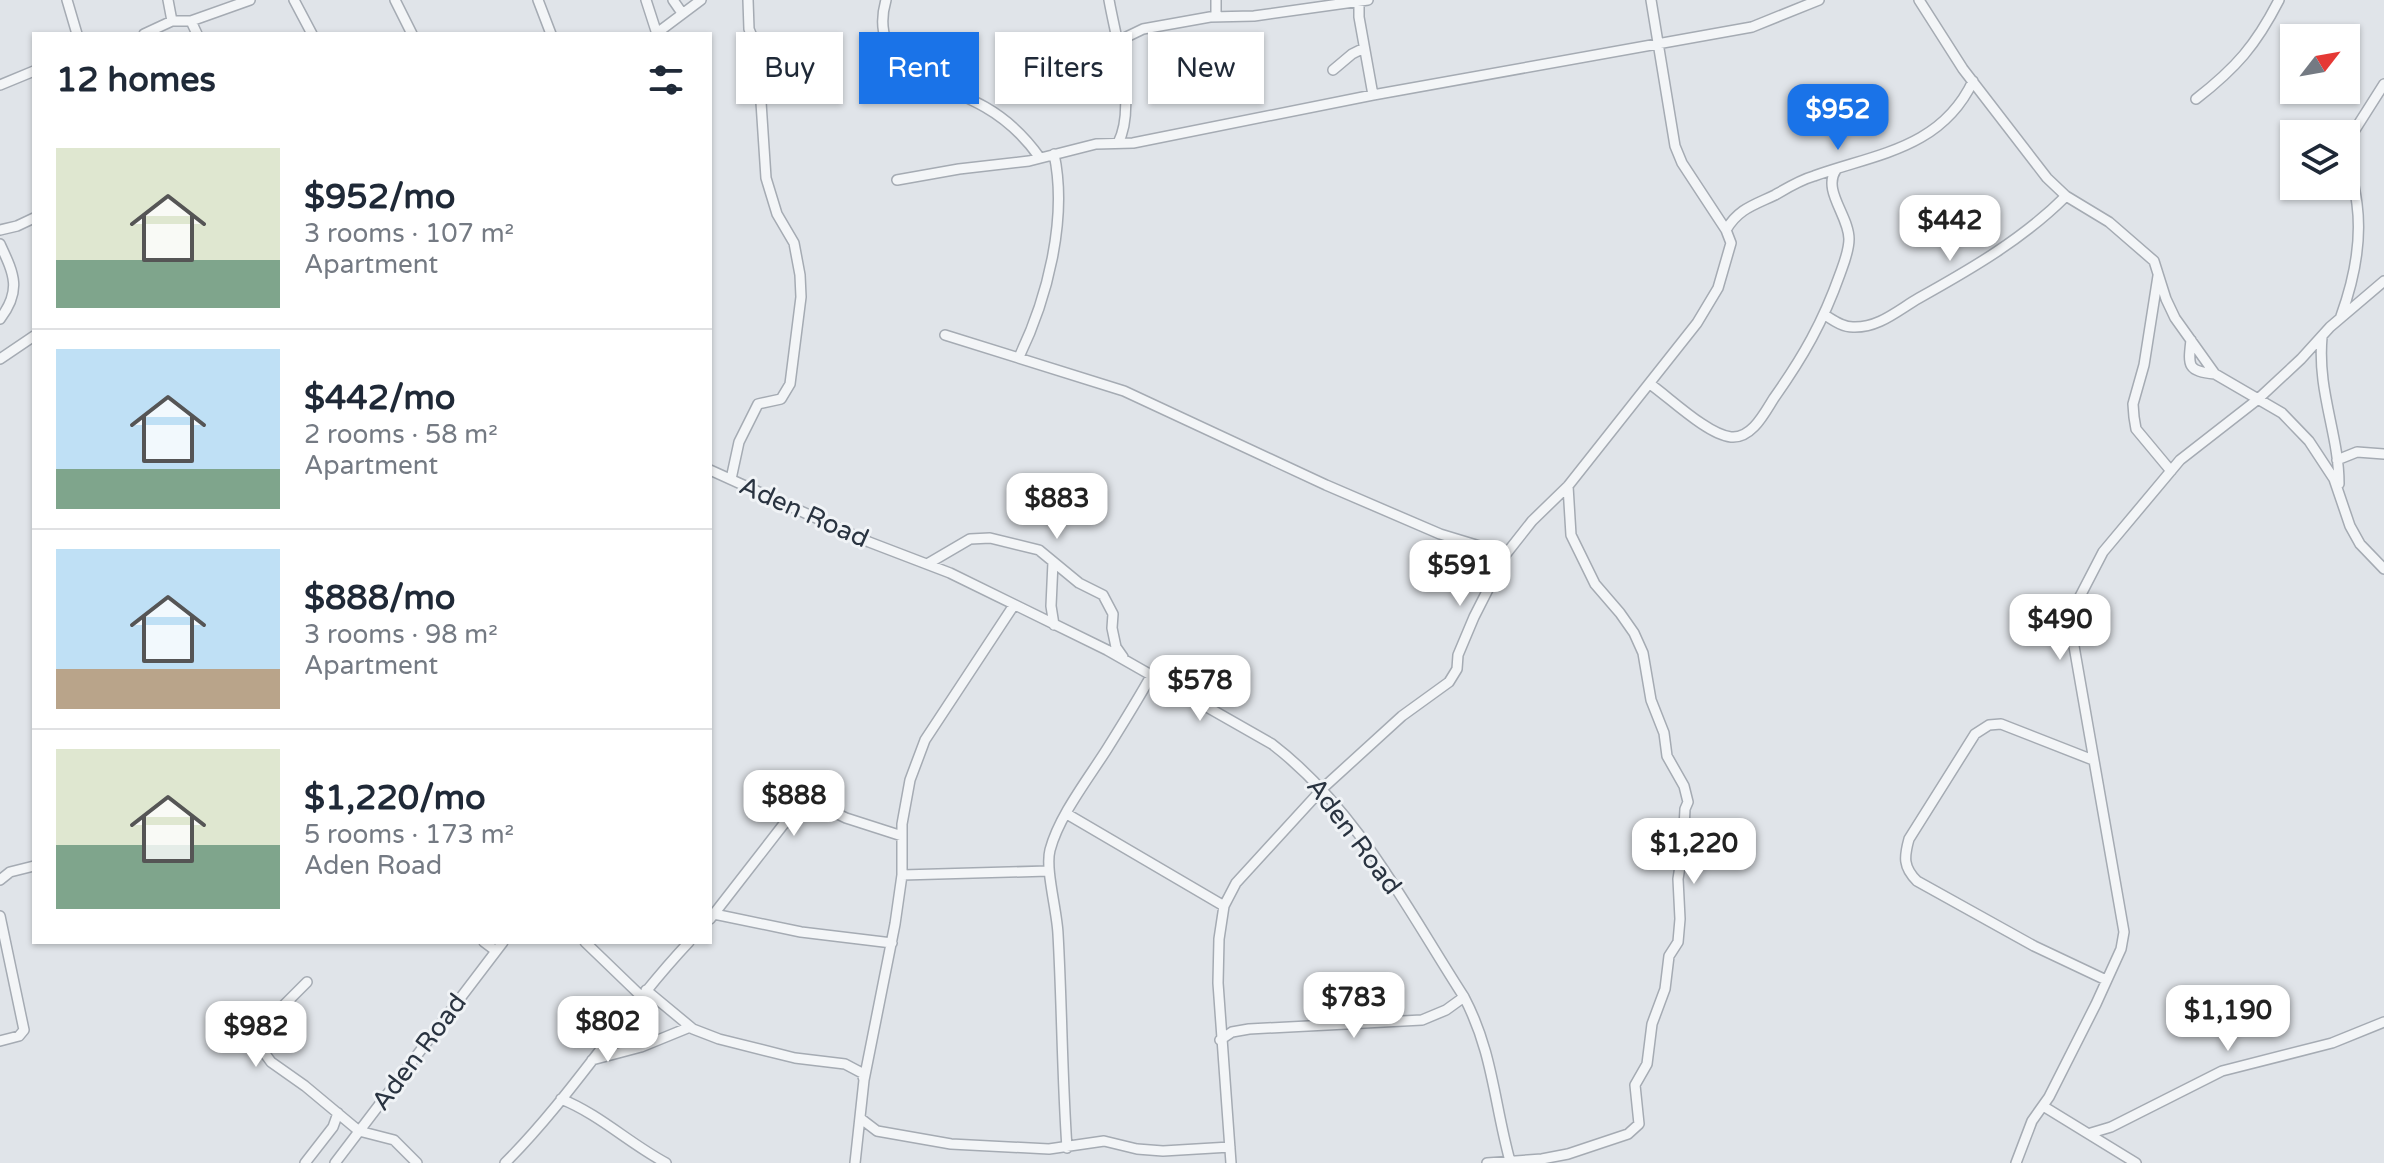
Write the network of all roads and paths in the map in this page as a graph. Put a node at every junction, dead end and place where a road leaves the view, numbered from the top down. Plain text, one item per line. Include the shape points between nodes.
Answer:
1 (67, 0) edge
2 (168, 0) edge
3 (250, 0) edge
4 (294, 0) edge
5 (395, 0) edge
6 (538, 0) edge
7 (646, 0) edge
8 (673, 0) edge
9 (701, 0) edge
10 (748, 0) edge
11 (886, 0) edge
12 (1109, 0) edge
13 (1216, 0) edge
14 (1368, 0) edge
15 (1651, 0) edge
16 (1819, 0) edge
17 (1919, 0) edge
18 (2279, 0) edge
19 (1359, 1) edge
20 (682, 13) junction
21 (1216, 17) junction
22 (172, 21) junction
23 (191, 21) junction
24 (656, 31) edge
25 (76, 32) edge
26 (148, 32) edge
27 (196, 32) edge
28 (311, 32) edge
29 (411, 32) edge
30 (548, 32) edge
31 (1114, 32) edge
32 (1132, 34) edge
33 (1658, 46) junction
34 (1364, 48) junction
35 (1333, 70) dead end
36 (32, 72) edge
37 (1973, 81) junction
38 (2384, 84) edge
39 (0, 85) edge
40 (1373, 95) junction
41 (2196, 99) dead end
42 (1124, 104) edge
43 (1118, 143) junction
44 (1054, 154) junction
45 (1040, 158) junction
46 (1836, 170) junction
47 (897, 180) dead end
48 (2066, 196) junction
49 (32, 219) edge
50 (0, 230) edge
51 (1726, 230) junction
52 (0, 244) edge
53 (2159, 273) junction
54 (2384, 281) edge
55 (1825, 315) junction
56 (2341, 317) junction
57 (0, 319) edge
58 (945, 335) dead end
59 (32, 337) edge
60 (2322, 337) junction
61 (2191, 340) junction
62 (1019, 357) junction
63 (0, 359) edge
64 (2301, 359) junction
65 (2320, 365) junction
66 (2215, 374) junction
67 (1650, 384) junction
68 (2257, 400) junction
69 (2384, 454) edge
70 (2337, 460) junction
71 (712, 471) edge
72 (2171, 471) junction
73 (731, 479) junction
74 (1568, 486) junction
75 (2338, 489) junction
76 (1506, 554) junction
77 (1053, 562) junction
78 (929, 563) junction
79 (2384, 569) edge
80 (1014, 605) junction
81 (1054, 625) junction
82 (1124, 660) junction
83 (1151, 676) junction
84 (2093, 760) junction
85 (1323, 788) junction
86 (1067, 814) junction
87 (902, 836) junction
88 (32, 866) edge
89 (1048, 871) junction
90 (902, 875) junction
91 (0, 880) edge
92 (1224, 906) junction
93 (0, 916) edge
94 (712, 916) edge
95 (892, 943) junction
96 (487, 944) edge
97 (501, 944) edge
98 (587, 944) edge
99 (687, 944) edge
100 (496, 951) junction
101 (2106, 980) junction
102 (307, 982) dead end
103 (644, 993) junction
104 (1464, 997) junction
105 (2384, 1022) edge
106 (690, 1027) junction
107 (1220, 1040) junction
108 (0, 1041) edge
109 (869, 1058) junction
110 (589, 1061) junction
111 (845, 1064) junction
112 (864, 1080) junction
113 (561, 1099) junction
114 (2043, 1106) junction
115 (338, 1113) junction
116 (860, 1118) junction
117 (359, 1131) junction
118 (877, 1131) junction
119 (2091, 1133) junction
120 (859, 1136) junction
121 (1230, 1147) junction
122 (1067, 1148) junction
123 (1510, 1161) junction
124 (1523, 1162) edge
125 (305, 1163) edge
126 (335, 1163) edge
127 (417, 1163) edge
128 (505, 1163) edge
129 (666, 1163) edge
130 (855, 1163) edge
131 (1231, 1163) edge
132 (1487, 1163) edge
133 (2016, 1163) edge
134 (2136, 1163) edge

1 - 25 street
2 - 22 street
3 - 23 street
4 - 28 street
5 - 29 street
6 - 30 street
7 - 24 street
8 - 20 street
9 - 20 street
10 - 73 street via 749,29 761,58 766,178 777,214 794,243 801,297 790,384 781,399 758,404 739,442
11 - 45 street via 883,31 899,61 993,112
12 - 31 street
13 - 21 street
14 - 19 street
15 - 33 street
16 - 33 street via 1752,27
17 - 37 street
18 - 41 street via 2261,35 2230,72
19 - 21 street
19 - 34 street
20 - 24 street
21 - 32 street
22 - 23 street
22 - 26 street
23 - 27 street
33 - 40 street
33 - 51 street via 1675,146
34 - 35 street
34 - 40 street
36 - 39 street
37 - 46 street via 1927,134 1902,149
37 - 48 street
38 - 56 street via 2351,136 2357,246
40 - 43 street
42 - 43 street via 1125,130
43 - 44 street
44 - 45 street
44 - 62 street via 1054,245 1046,290
45 - 47 street
46 - 51 street via 1757,201 1741,210
46 - 55 street via 1832,187 1849,239
48 - 53 street via 2147,253
48 - 55 street via 2000,250 1885,320 1852,328
49 - 50 street
51 - 67 street via 1730,253 1718,288
52 - 57 street via 15,286 12,303
53 - 61 street via 2166,299
53 - 72 street via 2133,404 2136,429
54 - 56 street
55 - 67 street via 1796,368 1743,435 1715,432
56 - 60 street
58 - 62 street
59 - 63 street
60 - 64 street
60 - 65 street
61 - 66 street
61 - 66 street via 2191,367
62 - 76 street via 1124,391 1427,529
64 - 65 street
64 - 68 street
65 - 70 street
66 - 68 street
67 - 74 street
68 - 72 street
68 - 75 street via 2282,413 2309,441
69 - 70 street via 2357,452
70 - 75 street
71 - 73 street, Aden Road
72 - 84 street via 2103,552 2074,608 2071,629
73 - 78 street, Aden Road
74 - 76 street
74 - 124 street via 1571,535 1595,584 1634,633 1643,653 1667,756 1687,793 1678,879 1680,932 1652,1024 1647,1064 1635,1085 1639,1124 1628,1134 1593,1147
75 - 79 street via 2360,544
76 - 85 street via 1449,682 1402,716
77 - 78 street via 1033,547 990,538 970,539
77 - 81 street
77 - 82 street via 1108,602 1116,647
78 - 80 street, Aden Road
80 - 81 street, Aden Road
80 - 87 street via 925,740 910,780
81 - 82 street, Aden Road
82 - 83 street, Aden Road
83 - 85 street, Aden Road via 1272,744
83 - 86 street
84 - 101 street via 2124,920 2121,949
84 - 101 street via 2001,724 1989,725 1975,734 1909,839 1903,858 1917,881
85 - 92 street via 1236,883
85 - 104 street, Aden Road via 1377,860
86 - 89 street via 1056,831
86 - 92 street
87 - 90 street
87 - 94 street via 823,807 804,806
88 - 91 street
89 - 90 street
89 - 122 street via 1059,937
90 - 95 street
92 - 107 street via 1218,968
93 - 108 street via 24,1030
94 - 95 street
95 - 109 street
96 - 100 street
97 - 100 street, Aden Road
98 - 103 street
99 - 103 street
100 - 117 street, Aden Road
101 - 114 street
102 - 115 street via 276,1013 261,1044 271,1062
103 - 106 street
103 - 110 street
104 - 107 street via 1422,1020 1249,1029
104 - 123 street, Aden Road via 1478,1024
105 - 119 street via 2332,1043 2222,1071
106 - 110 street
106 - 111 street via 795,1058
107 - 121 street
109 - 111 street
109 - 112 street
110 - 113 street
111 - 112 street via 862,1073
112 - 116 street
113 - 128 street
113 - 129 street
114 - 119 street
114 - 133 street
115 - 117 street
115 - 125 street
116 - 118 street
116 - 120 street
117 - 126 street, Aden Road
117 - 127 street via 394,1140
118 - 120 street
118 - 122 street via 951,1144
119 - 134 street
120 - 130 street
121 - 122 street via 1163,1151 1104,1141
121 - 131 street
123 - 124 street
123 - 132 street

